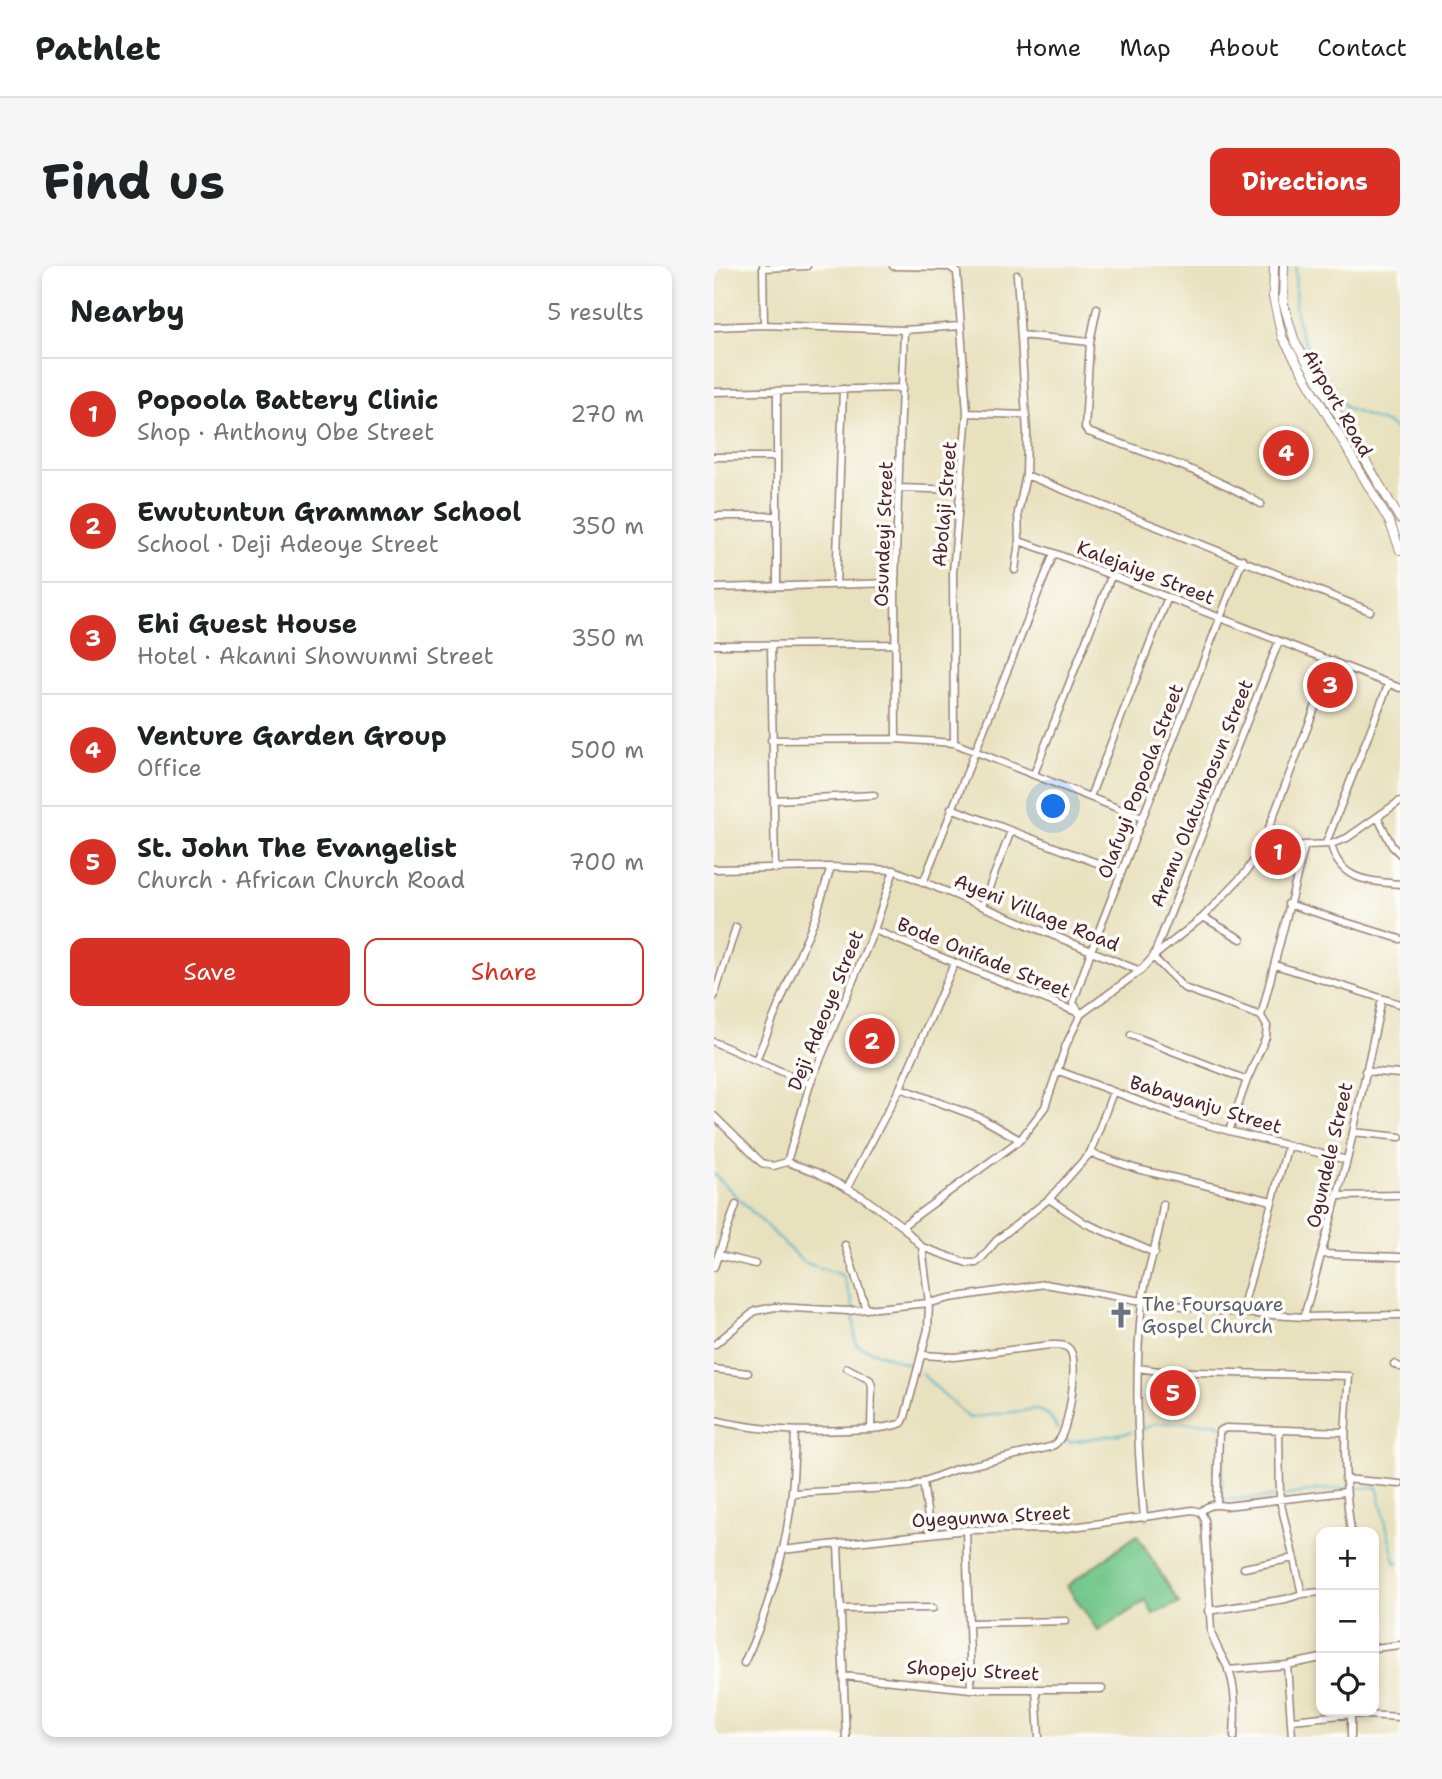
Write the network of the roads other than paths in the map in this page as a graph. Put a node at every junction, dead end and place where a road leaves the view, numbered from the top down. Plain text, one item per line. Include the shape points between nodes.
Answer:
1 (807, 266) edge
2 (893, 266) edge
3 (1274, 266) edge
4 (1284, 266) edge
5 (763, 267) edge
6 (1017, 275) dead end
7 (1097, 308) dead end
8 (764, 325) junction
9 (960, 326) junction
10 (714, 327) edge
11 (904, 330) junction
12 (1021, 335) junction
13 (1090, 342) junction
14 (903, 388) junction
15 (843, 389) junction
16 (778, 391) junction
17 (714, 392) edge
18 (967, 413) junction
19 (1025, 415) junction
20 (714, 457) edge
21 (778, 457) junction
22 (1026, 475) junction
23 (899, 488) junction
24 (960, 490) junction
25 (1261, 503) dead end
26 (714, 516) edge
27 (778, 516) junction
28 (1400, 519) edge
29 (1019, 541) junction
30 (1400, 550) edge
31 (1054, 553) junction
32 (1243, 559) junction
33 (1015, 570) dead end
34 (1112, 574) junction
35 (895, 583) junction
36 (778, 585) junction
37 (836, 585) junction
38 (714, 588) edge
39 (1168, 597) junction
40 (1370, 611) dead end
41 (1221, 617) junction
42 (1279, 641) junction
43 (897, 644) junction
44 (714, 645) edge
45 (771, 645) junction
46 (1333, 661) junction
47 (1389, 683) junction
48 (1400, 688) edge
49 (896, 739) junction
50 (771, 740) junction
51 (954, 743) junction
52 (976, 751) junction
53 (1034, 775) junction
54 (874, 795) dead end
55 (1090, 797) junction
56 (774, 800) junction
57 (1400, 801) edge
58 (951, 808) junction
59 (1142, 818) junction
60 (1378, 818) junction
61 (1011, 831) junction
62 (1329, 843) junction
63 (1305, 845) junction
64 (1260, 851) junction
65 (1400, 854) edge
66 (831, 867) junction
67 (714, 869) edge
68 (775, 869) junction
69 (894, 870) junction
70 (1121, 872) junction
71 (923, 883) junction
72 (1400, 884) edge
73 (1288, 904) junction
74 (982, 906) junction
75 (1203, 917) junction
76 (736, 927) dead end
77 (874, 930) junction
78 (1241, 939) dead end
79 (1400, 939) edge
80 (1091, 951) junction
81 (1153, 957) junction
82 (954, 964) junction
83 (1275, 965) junction
84 (1140, 971) junction
85 (714, 997) edge
86 (1382, 999) junction
87 (1400, 1004) edge
88 (1081, 1014) junction
89 (1261, 1016) junction
90 (1131, 1035) dead end
91 (714, 1042) edge
92 (756, 1060) junction
93 (1059, 1071) junction
94 (1365, 1071) junction
95 (1400, 1074) edge
96 (1247, 1080) junction
97 (810, 1084) junction
98 (900, 1088) junction
99 (1113, 1092) junction
100 (714, 1116) edge
101 (1229, 1131) junction
102 (1353, 1132) junction
103 (1400, 1137) edge
104 (1020, 1140) junction
105 (1288, 1145) junction
106 (1090, 1153) junction
107 (1347, 1160) junction
108 (787, 1162) junction
109 (847, 1188) junction
110 (1400, 1195) edge
111 (1336, 1196) junction
112 (1049, 1199) junction
113 (1272, 1201) junction
114 (1163, 1204) dead end
115 (736, 1205) dead end
116 (902, 1226) junction
117 (845, 1245) dead end
118 (922, 1247) junction
119 (1155, 1253) junction
120 (1322, 1254) junction
121 (718, 1255) junction
122 (1400, 1257) edge
123 (755, 1264) dead end
124 (714, 1268) edge
125 (1142, 1301) junction
126 (929, 1303) junction
127 (866, 1309) junction
128 (1241, 1314) junction
129 (1400, 1315) edge
130 (1304, 1317) junction
131 (714, 1345) edge
132 (923, 1355) junction
133 (848, 1368) dead end
134 (1138, 1368) junction
135 (714, 1369) edge
136 (748, 1373) dead end
137 (714, 1420) edge
138 (871, 1429) junction
139 (1279, 1431) junction
140 (795, 1432) junction
141 (1344, 1432) junction
142 (923, 1481) junction
143 (1400, 1484) edge
144 (1345, 1487) junction
145 (792, 1493) junction
146 (1280, 1500) junction
147 (1217, 1504) junction
148 (1201, 1512) junction
149 (1144, 1518) junction
150 (1351, 1527) edge
151 (966, 1530) junction
152 (930, 1534) junction
153 (838, 1545) junction
154 (782, 1550) junction
155 (1294, 1558) junction
156 (1244, 1568) dead end
157 (1316, 1593) edge
158 (1302, 1594) junction
159 (933, 1608) dead end
160 (841, 1609) junction
161 (1208, 1611) junction
162 (1066, 1621) dead end
163 (970, 1623) junction
164 (1400, 1645) edge
165 (1379, 1647) edge
166 (1316, 1659) edge
167 (744, 1664) dead end
168 (1287, 1665) junction
169 (1228, 1670) junction
170 (843, 1676) junction
171 (971, 1689) junction
172 (1035, 1689) junction
173 (1102, 1689) dead end
174 (1331, 1716) edge
175 (1351, 1716) edge
176 (1379, 1716) edge
177 (1400, 1717) edge
178 (1292, 1720) junction
179 (846, 1737) edge
180 (1039, 1737) edge
181 (1234, 1737) edge
182 (1292, 1737) edge
183 (1351, 1737) edge

1 - 5 street
2 - 9 street, Abolaji Street via 954,268
3 - 30 main road, Airport Road via 1273,297 1282,337 1390,523
4 - 28 main road, Airport Road via 1283,302 1295,342
5 - 8 street
6 - 12 street
7 - 13 street
8 - 10 street
8 - 11 street
9 - 11 street
9 - 18 street, Abolaji Street
11 - 14 street, Osundeyi Street
12 - 13 street
12 - 19 street
13 - 25 street via 1088,432 1187,468
14 - 15 street
14 - 23 street, Osundeyi Street
15 - 16 street
15 - 37 street
16 - 17 street
16 - 21 street
18 - 19 street
18 - 24 street, Abolaji Street
19 - 22 street
20 - 21 street
21 - 27 street
22 - 29 street via 1018,513
22 - 32 street
23 - 24 street
23 - 35 street, Osundeyi Street
24 - 51 street, Abolaji Street via 953,573
26 - 27 street
27 - 36 street
29 - 31 street
29 - 33 street
31 - 34 street, Kalejaiye Street
31 - 52 street, Kalejaiye Street
32 - 40 street
32 - 41 street, Olafuyi Popoola Street
34 - 39 street, Kalejaiye Street
34 - 53 street
35 - 37 street
35 - 43 street, Osundeyi Street
36 - 37 street
36 - 38 street
39 - 41 street, Kalejaiye Street
39 - 55 street
41 - 42 street, Kalejaiye Street
41 - 59 street, Olafuyi Popoola Street
42 - 46 street, Kalejaiye Street
42 - 81 street, Aremu Olatunbosun Street
43 - 45 street
43 - 49 street, Osundeyi Street
44 - 45 street
45 - 50 street
46 - 47 street, Kalejaiye Street
46 - 64 street
47 - 48 street, Kalejaiye Street
47 - 62 street
49 - 50 street
49 - 51 street
50 - 56 street
51 - 52 street
52 - 53 street
52 - 58 street, Kalejaiye Street
53 - 55 street
54 - 56 street
55 - 59 street
56 - 68 street
57 - 60 street
58 - 61 street
58 - 71 street, Kalejaiye Street
59 - 70 street, Olafuyi Popoola Street
60 - 62 street via 1347,838
60 - 65 street
61 - 70 street
61 - 74 street
62 - 63 street
62 - 72 street via 1343,869 1365,881
63 - 64 street
63 - 73 street
64 - 75 street
66 - 68 street
66 - 69 street
66 - 92 street via 815,918
67 - 68 street
69 - 71 street, Ayeni Village Road
69 - 77 street, Deji Adeoye Street
70 - 80 street, Olafuyi Popoola Street
71 - 74 street, Ayeni Village Road
73 - 79 street
73 - 83 street
74 - 80 street, Ayeni Village Road
75 - 78 street
75 - 81 street
76 - 85 street
77 - 82 street, Bode Onifade Street
77 - 97 street, Deji Adeoye Street
80 - 84 street, Ayeni Village Road
80 - 88 street, Olafuyi Popoola Street via 1073,1003
81 - 84 street
81 - 89 street via 1184,988
82 - 88 street, Bode Onifade Street
82 - 98 street
83 - 86 street
83 - 89 street
84 - 88 street
86 - 87 street
86 - 94 street, Ogundele Street
88 - 93 street
89 - 96 street via 1267,1026 1266,1037
90 - 96 street
91 - 92 street
92 - 97 street
93 - 99 street, Babayanju Street
93 - 104 street via 1045,1107
94 - 95 street
94 - 102 street, Ogundele Street
96 - 101 street
97 - 108 street, Deji Adeoye Street
98 - 104 street via 981,1118
98 - 109 street
99 - 101 street, Babayanju Street
99 - 106 street
100 - 108 street via 762,1163
101 - 105 street, Babayanju Street
102 - 103 street
102 - 107 street, Ogundele Street
104 - 116 street
105 - 107 street, Babayanju Street
105 - 113 street
106 - 112 street
106 - 113 street
107 - 111 street, Ogundele Street
108 - 109 street
109 - 116 street
110 - 111 street
111 - 120 street, Ogundele Street
112 - 118 street via 976,1263
112 - 119 street via 1085,1223
113 - 128 street
114 - 119 street
115 - 121 street
116 - 118 street
117 - 127 street
118 - 126 street
119 - 125 street
120 - 122 street
120 - 130 street, Ogundele Street
121 - 123 street
121 - 124 street
125 - 126 street via 1045,1284
125 - 128 street
125 - 134 street
126 - 127 street
126 - 132 street
127 - 131 street via 775,1307 755,1311
128 - 130 street
129 - 130 street
132 - 138 street via 902,1423
132 - 142 street via 954,1357 1059,1345 1070,1349 1074,1358 1069,1413 1059,1441
133 - 138 street via 867,1377 872,1386
134 - 141 street via 1349,1376
134 - 149 street via 1137,1435
135 - 136 street
137 - 140 street
138 - 140 street
139 - 141 street
139 - 146 street
139 - 147 street via 1219,1431
140 - 145 street
141 - 144 street
142 - 145 street via 909,1487
142 - 152 street
143 - 144 street
144 - 146 street
144 - 150 street
145 - 154 street
146 - 147 street
146 - 155 street
147 - 148 street
148 - 149 street, Oyegunwa Street
148 - 161 street
149 - 151 street, Oyegunwa Street via 1059,1529
151 - 152 street, Oyegunwa Street
151 - 163 street
152 - 153 street, Oyegunwa Street
153 - 154 street, Oyegunwa Street
153 - 160 street
154 - 167 street via 762,1623
155 - 156 street
155 - 158 street
157 - 158 street
158 - 161 street
159 - 160 street
160 - 170 street
161 - 169 street via 1211,1632
162 - 163 street
163 - 171 street
164 - 165 street
166 - 168 street
168 - 169 street
168 - 178 street
169 - 181 street via 1234,1690
170 - 171 street, Shopeju Street
170 - 179 street
171 - 172 street, Shopeju Street
172 - 173 street, Shopeju Street
172 - 180 street
174 - 178 street
175 - 183 street
176 - 177 street
178 - 182 street

